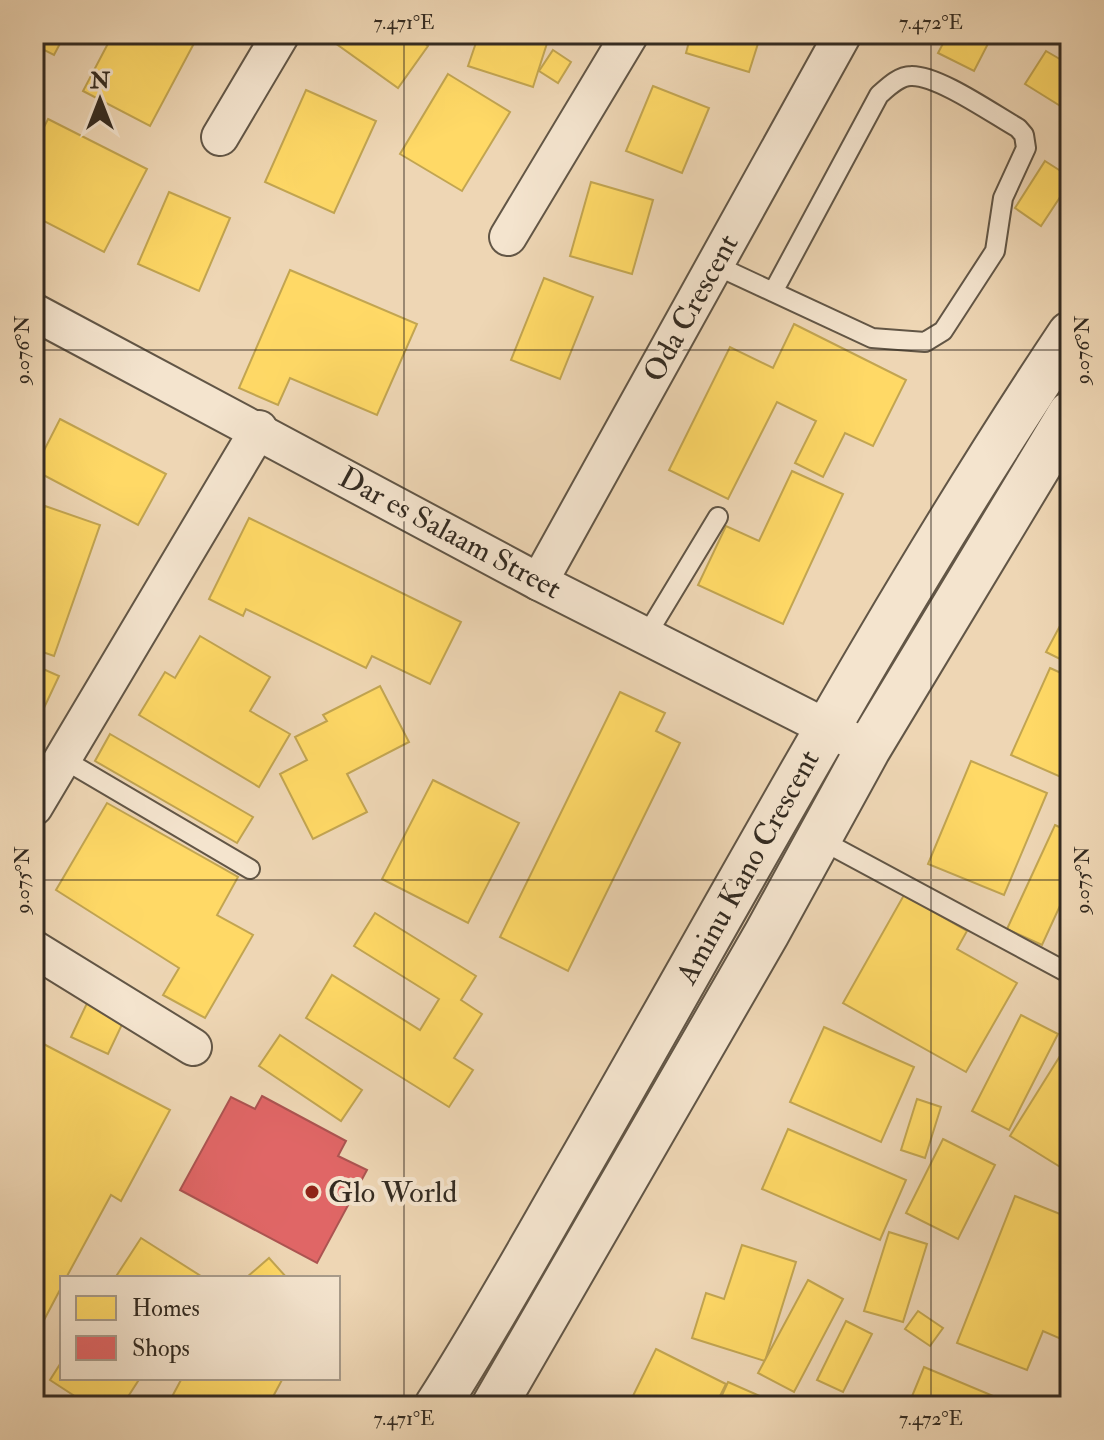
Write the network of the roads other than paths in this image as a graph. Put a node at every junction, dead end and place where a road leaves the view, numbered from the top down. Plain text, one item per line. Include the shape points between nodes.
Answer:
1 (281, 34) edge
2 (630, 34) edge
3 (843, 34) edge
4 (220, 137) dead end
5 (508, 237) dead end
6 (715, 265) junction
7 (773, 292) junction
8 (34, 312) edge
9 (1070, 334) edge
10 (1070, 414) edge
11 (259, 429) junction
12 (718, 517) dead end
13 (539, 582) junction
14 (646, 636) junction
15 (826, 728) junction
16 (868, 749) junction
17 (63, 759) junction
18 (34, 807) edge
19 (819, 839) junction
20 (250, 869) dead end
21 (34, 949) edge
22 (1070, 974) edge
23 (193, 1047) dead end
24 (496, 1405) edge
25 (437, 1406) edge

1 - 4 street
2 - 5 street
3 - 6 street, Oda Crescent
6 - 7 lane
6 - 13 street, Oda Crescent
7 - 7 lane via 879,95 893,82 910,75 933,81 1024,135 1026,148 1003,198 995,251 943,331 925,342 872,338
8 - 11 street, Dar es Salaam Street
9 - 15 street, Aminu Kano Crescent
10 - 16 street, Aminu Kano Crescent
11 - 13 street, Dar es Salaam Street
11 - 17 street
12 - 14 lane
13 - 14 street, Dar es Salaam Street
14 - 15 street, Dar es Salaam Street
15 - 16 street, Dar es Salaam Street
15 - 25 street, Aminu Kano Crescent
16 - 19 street, Aminu Kano Crescent
17 - 18 street
17 - 20 lane
19 - 22 lane
19 - 24 street, Aminu Kano Crescent
21 - 23 street

